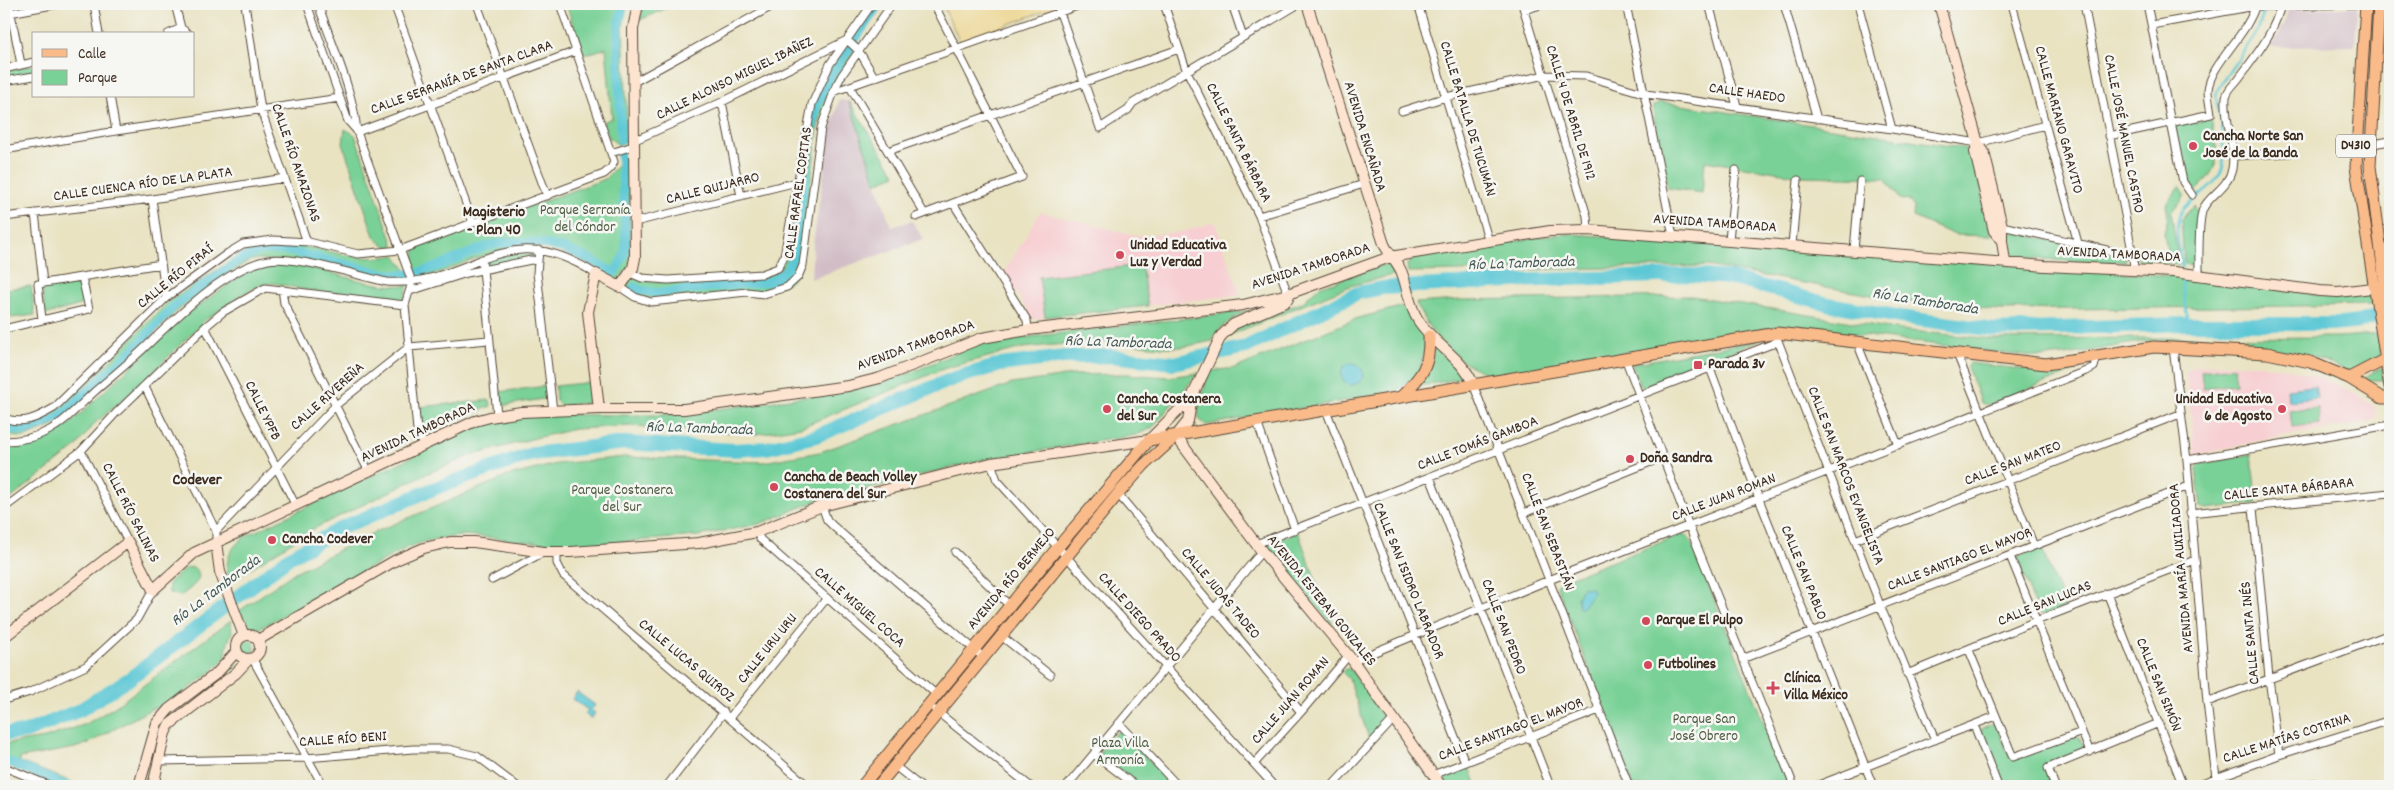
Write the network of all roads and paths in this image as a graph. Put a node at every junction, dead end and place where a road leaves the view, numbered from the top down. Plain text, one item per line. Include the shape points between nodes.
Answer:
1 (9, 4) edge
2 (58, 4) edge
3 (94, 4) edge
4 (175, 4) edge
5 (245, 4) edge
6 (307, 4) edge
7 (318, 4) edge
8 (394, 4) edge
9 (477, 4) edge
10 (560, 4) edge
11 (638, 4) edge
12 (776, 4) edge
13 (872, 4) edge
14 (892, 4) edge
15 (934, 4) edge
16 (1057, 4) edge
17 (1084, 4) edge
18 (1164, 4) edge
19 (1232, 4) edge
20 (1299, 4) edge
21 (1307, 4) edge
22 (1418, 4) edge
23 (1544, 4) edge
24 (1626, 4) edge
25 (1709, 4) edge
26 (1784, 4) edge
27 (1858, 4) edge
28 (1939, 4) edge
29 (2012, 4) edge
30 (2084, 4) edge
31 (2147, 4) edge
32 (2281, 4) edge
33 (2366, 4) edge
34 (2379, 4) edge
35 (2260, 6) edge
36 (1523, 7) edge
37 (1060, 12) junction
38 (7, 13) edge
39 (2152, 25) junction
40 (181, 28) junction
41 (99, 32) edge
42 (172, 32) edge
43 (186, 32) edge
44 (1243, 37) junction
45 (848, 41) junction
46 (956, 48) junction
47 (1179, 49) junction
48 (858, 50) junction
49 (576, 51) junction
50 (32, 62) edge
51 (21, 64) junction
52 (4, 69) edge
53 (1187, 71) junction
54 (1545, 74) junction
55 (32, 76) edge
56 (503, 78) junction
57 (876, 78) junction
58 (4, 81) edge
59 (634, 82) junction
60 (1084, 82) junction
61 (850, 87) junction
62 (833, 92) junction
63 (1646, 94) junction
64 (1446, 97) junction
65 (110, 98) edge
66 (340, 98) junction
67 (722, 102) junction
68 (429, 105) junction
69 (1737, 106) junction
70 (261, 110) junction
71 (1402, 111) dead end
72 (990, 115) junction
73 (1817, 119) junction
74 (2170, 124) junction
75 (2045, 125) junction
76 (1892, 129) junction
77 (116, 131) junction
78 (357, 132) junction
79 (2110, 136) junction
80 (2390, 141) edge
81 (1978, 143) junction
82 (633, 144) junction
83 (2370, 144) junction
84 (2356, 147) junction
85 (4, 150) edge
86 (888, 151) junction
87 (611, 153) junction
88 (2290, 153) dead end
89 (2233, 156) junction
90 (1736, 170) dead end
91 (285, 178) junction
92 (1798, 180) dead end
93 (1860, 181) dead end
94 (797, 182) junction
95 (1364, 184) junction
96 (547, 196) junction
97 (741, 196) junction
98 (2192, 196) dead end
99 (152, 199) junction
100 (953, 203) junction
101 (35, 213) junction
102 (924, 213) junction
103 (1259, 216) junction
104 (4, 217) edge
105 (916, 217) dead end
106 (635, 222) junction
107 (473, 223) junction
108 (2002, 226) junction
109 (1588, 230) junction
110 (1673, 236) junction
111 (1729, 240) junction
112 (2002, 241) junction
113 (307, 242) junction
114 (1489, 242) junction
115 (2078, 243) junction
116 (1792, 245) junction
117 (400, 250) junction
118 (539, 250) junction
119 (1854, 250) junction
120 (2133, 256) junction
121 (1390, 257) junction
122 (482, 259) junction
123 (538, 261) junction
124 (2006, 262) junction
125 (161, 264) junction
126 (483, 271) junction
127 (2134, 271) junction
128 (630, 273) junction
129 (1402, 273) joint
130 (596, 274) junction
131 (2199, 274) junction
132 (82, 277) junction
133 (411, 280) junction
134 (41, 284) junction
135 (2383, 286) edge
136 (620, 287) junction
137 (282, 289) junction
138 (410, 291) junction
139 (1288, 294) junction
140 (166, 298) junction
141 (2383, 304) junction
142 (405, 305) junction
143 (42, 319) junction
144 (2390, 322) edge
145 (205, 327) junction
146 (4, 329) edge
147 (1028, 330) junction
148 (1429, 336) junction
149 (1777, 337) junction
150 (489, 340) junction
151 (1861, 342) junction
152 (408, 347) junction
153 (2173, 348) junction
154 (1957, 354) junction
155 (2097, 356) junction
156 (1625, 358) junction
157 (2386, 359) junction
158 (1710, 368) junction
159 (2354, 381) junction
160 (1473, 384) junction
161 (145, 387) junction
162 (2390, 387) edge
163 (1639, 395) junction
164 (1402, 396) junction
165 (1192, 397) junction
166 (2390, 398) edge
167 (336, 405) junction
168 (599, 409) junction
169 (1326, 410) junction
170 (553, 411) junction
171 (1980, 413) junction
172 (2180, 414) junction
173 (497, 415) junction
174 (4, 418) edge
175 (1257, 422) junction
176 (2390, 426) edge
177 (1176, 436) junction
178 (15, 440) junction
179 (1149, 440) junction
180 (4, 441) edge
181 (424, 445) junction
182 (1898, 445) junction
183 (4, 446) edge
184 (1500, 450) junction
185 (81, 451) junction
186 (1663, 457) junction
187 (2187, 460) junction
188 (991, 463) junction
189 (275, 468) junction
190 (369, 472) junction
191 (1829, 472) junction
192 (1430, 477) junction
193 (2008, 481) junction
194 (2189, 486) junction
195 (2390, 493) edge
196 (1118, 494) junction
197 (1759, 499) junction
198 (1362, 503) junction
199 (296, 506) junction
200 (822, 506) junction
201 (4, 508) edge
202 (2253, 508) junction
203 (1524, 513) junction
204 (2190, 513) junction
205 (1689, 526) junction
206 (1295, 530) junction
207 (216, 531) junction
208 (757, 532) junction
209 (1856, 540) junction
210 (128, 542) junction
211 (216, 542) junction
212 (2034, 546) junction
213 (1058, 547) junction
214 (1259, 548) junction
215 (544, 552) junction
216 (557, 552) junction
217 (955, 552) dead end
218 (2010, 556) junction
219 (1066, 557) junction
220 (2194, 560) junction
221 (492, 580) dead end
222 (1548, 580) junction
223 (153, 590) junction
224 (2107, 593) junction
225 (827, 598) junction
226 (1880, 605) junction
227 (1011, 607) junction
228 (1480, 607) junction
229 (1214, 609) junction
230 (2036, 621) junction
231 (1811, 631) junction
232 (2390, 634) edge
233 (1000, 635) junction
234 (244, 636) junction
235 (1415, 636) junction
236 (4, 637) edge
237 (258, 640) junction
238 (973, 649) junction
239 (1969, 650) junction
240 (237, 651) junction
241 (983, 657) junction
242 (251, 658) junction
243 (1351, 658) junction
244 (1742, 659) junction
245 (1166, 668) junction
246 (1907, 674) junction
247 (1050, 675) dead end
248 (2269, 678) junction
249 (942, 698) junction
250 (4, 700) edge
251 (2207, 702) junction
252 (934, 709) junction
253 (1599, 710) junction
254 (1301, 712) junction
255 (727, 714) junction
256 (1996, 716) junction
257 (1392, 720) junction
258 (2390, 720) edge
259 (1120, 723) junction
260 (2159, 723) junction
261 (1974, 725) junction
262 (2082, 732) junction
263 (1531, 737) junction
264 (1935, 740) junction
265 (2090, 752) junction
266 (1094, 754) junction
267 (2279, 755) junction
268 (306, 758) junction
269 (159, 761) junction
270 (1465, 762) junction
271 (1254, 764) junction
272 (895, 766) junction
273 (4, 767) edge
274 (1865, 767) junction
275 (1433, 775) junction
276 (2215, 778) junction
277 (2314, 783) dead end
278 (51, 786) edge
279 (140, 786) edge
280 (153, 786) edge
281 (323, 786) edge
282 (517, 786) edge
283 (667, 786) edge
284 (808, 786) edge
285 (862, 786) edge
286 (878, 786) edge
287 (920, 786) edge
288 (1030, 786) edge
289 (1067, 786) edge
290 (1136, 786) edge
291 (1178, 786) edge
292 (1274, 786) edge
293 (1332, 786) edge
294 (1441, 786) edge
295 (1550, 786) edge
296 (1629, 786) edge
297 (1794, 786) edge
298 (1816, 786) edge
299 (1873, 786) edge
300 (1998, 786) edge
301 (2055, 786) edge
302 (2183, 786) edge
303 (2194, 786) edge
304 (2217, 786) edge
305 (2306, 786) edge

1 - 38 street
2 - 38 street
3 - 41 street
4 - 40 street
5 - 70 street, CALLE RÍO AMAZONAS
6 - 66 street
7 - 78 street via 350,96
8 - 68 street
9 - 56 street
10 - 49 street
11 - 59 main road via 633,29
12 - 59 street
13 - 45 street
14 - 48 street, CALLE RAFAEL COPITAS
15 - 46 street
16 - 37 street
17 - 37 street
18 - 47 street, CALLE SANTA BÁRBARA
19 - 44 street
20 - 44 street
21 - 95 main road, AVENIDA ENCAÑADA
22 - 64 street, CALLE BATALLA DE TUCUMÁN
23 - 36 street
24 - 63 street
25 - 69 street
26 - 73 street
27 - 76 street
28 - 81 main road
29 - 75 street, CALLE MARIANO GARAVITO
30 - 79 street, CALLE JOSÉ MANUEL CASTRO
31 - 39 street
32 - 33 street
32 - 35 street
32 - 89 street via 2276,22 2262,47 2228,90 2225,104
33 - 84 main road, D4310
34 - 83 main road, D4310
35 - 39 street
35 - 74 street via 2216,68 2208,88 2211,114
36 - 54 street, CALLE 4 DE ABRIL DE 1912
37 - 46 street
37 - 60 street
38 - 51 street
39 - 74 street
40 - 42 street
40 - 43 street
44 - 53 street
45 - 48 street
45 - 67 street, CALLE ALONSO MIGUEL IBAÑEZ
45 - 94 street via 830,64 812,104
46 - 57 street
46 - 72 street
47 - 53 street, CALLE SANTA BÁRBARA
47 - 60 street
48 - 57 street
48 - 62 street, CALLE RAFAEL COPITAS
49 - 56 street, CALLE SERRANÍA DE SANTA CLARA
49 - 87 street
50 - 51 street
51 - 52 street
53 - 60 street via 1133,103 1128,110 1100,128
53 - 103 street, CALLE SANTA BÁRBARA
54 - 63 street, CALLE HAEDO via 1586,76
54 - 64 street, CALLE HAEDO
54 - 109 street, CALLE 4 DE ABRIL DE 1912 via 1588,216
55 - 58 street
56 - 68 street, CALLE SERRANÍA DE SANTA CLARA
56 - 96 street
57 - 61 street
59 - 82 main road
60 - 72 street
61 - 62 street
61 - 86 street
62 - 136 street, CALLE RAFAEL COPITAS via 821,128 803,266 798,278 787,287 769,293 747,292 656,302 643,300
63 - 69 street, CALLE HAEDO
63 - 110 street
64 - 71 street, CALLE HAEDO
64 - 114 street, CALLE BATALLA DE TUCUMÁN
65 - 77 street
66 - 70 street
66 - 78 street via 348,121
67 - 82 street, CALLE ALONSO MIGUEL IBAÑEZ
67 - 97 street
68 - 78 street, CALLE SERRANÍA DE SANTA CLARA
68 - 107 street
69 - 73 street, CALLE HAEDO
70 - 77 street
70 - 91 street, CALLE RÍO AMAZONAS
72 - 86 street
72 - 100 street via 1022,177
73 - 76 street, CALLE HAEDO
74 - 79 street
74 - 98 street via 2183,182
75 - 81 street, CALLE HAEDO
75 - 115 street, CALLE MARIANO GARAVITO
76 - 81 street, CALLE HAEDO
77 - 85 street
78 - 117 street
79 - 120 street, CALLE JOSÉ MANUEL CASTRO
80 - 83 street
81 - 108 main road via 1984,152
81 - 112 main road via 1975,152 1994,230
82 - 87 street, CALLE ALONSO MIGUEL IBAÑEZ
82 - 106 main road
83 - 84 street
83 - 135 main road, D4310
84 - 135 main road, D4310 via 2358,189
86 - 102 street
87 - 96 street via 614,162 604,174
88 - 89 street
89 - 131 street via 2230,176 2203,209
90 - 111 street
91 - 99 street, CALLE CUENCA RÍO DE LA PLATA
91 - 113 street, CALLE RÍO AMAZONAS
92 - 116 street
93 - 119 street
94 - 97 street, CALLE QUIJARRO
94 - 128 street via 784,256 782,263 772,272 668,280 642,278
95 - 103 street
95 - 121 main road, AVENIDA ENCAÑADA via 1378,231
96 - 107 street
97 - 106 street, CALLE QUIJARRO
99 - 101 street, CALLE CUENCA RÍO DE LA PLATA
99 - 125 street
100 - 102 street
100 - 147 street via 1027,320
101 - 104 street, CALLE CUENCA RÍO DE LA PLATA
101 - 134 street
102 - 105 street
103 - 139 street, CALLE SANTA BÁRBARA
106 - 128 main road via 636,258
107 - 117 street
108 - 112 main road
108 - 115 street
109 - 110 main road, AVENIDA TAMBORADA
109 - 114 main road, AVENIDA TAMBORADA via 1550,231
110 - 111 main road, AVENIDA TAMBORADA
111 - 116 main road, AVENIDA TAMBORADA
112 - 124 main road
113 - 117 street, CALLE RÍO PIRAÍ via 358,254
113 - 140 street, CALLE RÍO PIRAÍ via 273,240 243,244
114 - 121 main road, AVENIDA TAMBORADA
115 - 120 street
116 - 119 main road, AVENIDA TAMBORADA
117 - 133 street
118 - 122 street via 508,251
118 - 123 street
118 - 130 street via 562,256
119 - 124 main road, AVENIDA TAMBORADA
120 - 127 street, CALLE JOSÉ MANUEL CASTRO
121 - 129 main road, AVENIDA ENCAÑADA
121 - 139 main road, AVENIDA TAMBORADA
122 - 126 street
122 - 133 street via 442,275
123 - 126 street
123 - 170 street
124 - 127 main road, AVENIDA TAMBORADA
125 - 132 street
125 - 140 street
126 - 138 street
126 - 150 street
127 - 131 main road, AVENIDA TAMBORADA
128 - 136 main road
129 - 148 main road, CALLE SAN SEBASTIÁN via 1411,305
130 - 136 main road
130 - 168 main road via 588,312
131 - 135 main road, AVENIDA TAMBORADA via 2320,291
132 - 134 street
132 - 143 street via 89,309
133 - 138 street
133 - 178 street via 387,282 289,260 269,260 246,266 180,313 69,418 45,432
134 - 143 street
135 - 141 main road
137 - 142 street
137 - 145 street via 265,288 223,312
137 - 167 street via 284,303
138 - 142 street
139 - 147 main road, AVENIDA TAMBORADA via 1243,305
139 - 165 main road, AVENIDA RÍO BERMEJO via 1285,302 1227,328 1220,336
140 - 174 street, CALLE RÍO PIRAÍ via 54,408 30,420
141 - 144 main road
141 - 157 main road via 2382,333
142 - 152 street
143 - 146 street
145 - 161 street
145 - 189 street, CALLE YPFB
147 - 168 main road, AVENIDA TAMBORADA via 972,341 880,378 848,386 684,408
148 - 160 main road, CALLE SAN SEBASTIÁN via 1467,371
148 - 164 main road via 1426,368
149 - 151 main road
149 - 156 main road
149 - 158 street, CALLE TOMÁS GAMBOA
149 - 191 street, CALLE SAN MARCOS EVANGELISTA
150 - 152 street
150 - 173 street
151 - 154 main road
151 - 182 street via 1860,350
152 - 167 street, CALLE RIVEREÑA
152 - 181 street via 417,430
153 - 155 main road via 2137,348
153 - 159 main road via 2222,349 2290,357
153 - 172 street, AVENIDA MARÍA AUXILIADORA
154 - 155 main road via 2046,364
154 - 171 street
155 - 171 street, CALLE JUAN ROMAN via 2094,367 2086,371
156 - 160 main road
156 - 163 street
157 - 159 main road
157 - 162 main road
158 - 163 street, CALLE TOMÁS GAMBOA
158 - 197 street, CALLE SAN PABLO
159 - 162 main road
159 - 166 main road via 2382,398
160 - 164 main road
160 - 184 street, CALLE SAN SEBASTIÁN
161 - 185 street
161 - 207 street
163 - 184 street, CALLE TOMÁS GAMBOA
163 - 186 street
164 - 169 main road
165 - 177 main road, AVENIDA RÍO BERMEJO via 1188,421
165 - 179 main road, AVENIDA RÍO BERMEJO
167 - 189 street, CALLE RIVEREÑA
167 - 190 street
168 - 170 main road, AVENIDA TAMBORADA
169 - 175 main road
169 - 198 street, CALLE SAN ISIDRO LABRADOR
170 - 173 main road, AVENIDA TAMBORADA
171 - 182 street, CALLE JUAN ROMAN
171 - 193 street
172 - 187 street, AVENIDA MARÍA AUXILIADORA
172 - 193 street, CALLE SAN MATEO
173 - 181 main road, AVENIDA TAMBORADA via 475,421
175 - 177 main road
175 - 206 street
176 - 187 street
177 - 179 main road
177 - 196 main road, AVENIDA RÍO BERMEJO
177 - 214 main road, AVENIDA ESTEBAN GONZALES
178 - 180 street
178 - 183 street
179 - 188 main road
179 - 213 main road, AVENIDA RÍO BERMEJO
181 - 190 main road, AVENIDA TAMBORADA
182 - 191 street, CALLE JUAN ROMAN
184 - 192 street, CALLE TOMÁS GAMBOA
184 - 203 street, CALLE SAN SEBASTIÁN
185 - 201 street
185 - 210 street, CALLE RÍO SALINAS
186 - 203 street
186 - 205 street
187 - 194 street, AVENIDA MARÍA AUXILIADORA
188 - 200 main road
188 - 213 street, CALLE DIEGO PRADO via 997,480
189 - 199 street, CALLE YPFB
189 - 207 street, CALLE RIVEREÑA
190 - 199 main road, AVENIDA TAMBORADA
191 - 197 street, CALLE JUAN ROMAN
191 - 209 street, CALLE SAN MARCOS EVANGELISTA
192 - 198 street, CALLE TOMÁS GAMBOA
192 - 228 street, CALLE SAN PEDRO
193 - 209 street, CALLE SAN MATEO
193 - 212 street
194 - 204 street, AVENIDA MARÍA AUXILIADORA
194 - 212 street, CALLE SANTIAGO EL MAYOR
195 - 202 street, CALLE SANTA BÁRBARA
196 - 219 main road, AVENIDA RÍO BERMEJO
196 - 229 street, CALLE JUDAS TADEO
197 - 205 street, CALLE JUAN ROMAN
197 - 231 street, CALLE SAN PABLO
198 - 206 street, CALLE TOMÁS GAMBOA
198 - 235 street, CALLE SAN ISIDRO LABRADOR
199 - 211 main road, AVENIDA TAMBORADA
200 - 208 main road
200 - 238 street via 833,526
202 - 204 street, CALLE SANTA BÁRBARA
202 - 248 street, CALLE SANTA INÉS
203 - 222 street, CALLE SAN SEBASTIÁN
204 - 220 street, AVENIDA MARÍA AUXILIADORA
205 - 222 street, CALLE JUAN ROMAN
205 - 244 street
206 - 214 street, CALLE TOMÁS GAMBOA
207 - 211 street
208 - 216 main road via 699,543
208 - 225 street, CALLE MIGUEL COCA via 760,539
209 - 226 street, CALLE SAN MARCOS EVANGELISTA
210 - 223 main road, CALLE RÍO SALINAS
210 - 236 main road
211 - 223 main road via 183,560
211 - 234 main road via 223,581
212 - 218 street, CALLE SANTIAGO EL MAYOR
213 - 219 street, CALLE DIEGO PRADO
213 - 227 main road, AVENIDA RÍO BERMEJO
214 - 229 street
214 - 243 main road, AVENIDA ESTEBAN GONZALES
215 - 216 main road
215 - 221 street
215 - 237 main road via 474,542 450,542 424,548 396,560
216 - 255 street, CALLE LUCAS QUIROZ via 557,563 563,575
217 - 227 street
218 - 226 street, CALLE SANTIAGO EL MAYOR
218 - 230 street
219 - 233 main road, AVENIDA RÍO BERMEJO
219 - 245 street, CALLE DIEGO PRADO
220 - 224 street, CALLE SAN LUCAS
220 - 251 street, AVENIDA MARÍA AUXILIADORA
222 - 228 street, CALLE JUAN ROMAN
222 - 253 street, CALLE SAN SEBASTIÁN
223 - 250 street via 137,619 86,666 30,692
224 - 230 street, CALLE SAN LUCAS
224 - 260 street, CALLE SAN SIMÓN
225 - 249 street, CALLE MIGUEL COCA
225 - 255 street, CALLE URU URU
226 - 231 street, CALLE SANTIAGO EL MAYOR
226 - 246 street, CALLE SAN MARCOS EVANGELISTA
227 - 238 main road, AVENIDA RÍO BERMEJO
228 - 235 street, CALLE JUAN ROMAN
228 - 263 street, CALLE SAN PEDRO
229 - 245 street
229 - 254 street, CALLE JUDAS TADEO
230 - 239 street, CALLE SAN LUCAS
230 - 262 street
231 - 244 street, CALLE SANTIAGO EL MAYOR
231 - 274 street, CALLE SAN PABLO
232 - 248 street
233 - 241 main road, AVENIDA RÍO BERMEJO
233 - 247 street
234 - 237 main road
234 - 240 main road
235 - 243 street, CALLE JUAN ROMAN
235 - 270 street, CALLE SAN ISIDRO LABRADOR
237 - 242 main road via 260,650
238 - 241 street
238 - 249 main road, AVENIDA RÍO BERMEJO
239 - 246 street, CALLE SAN LUCAS
239 - 256 street
240 - 242 main road via 242,657
240 - 279 main road via 217,673 169,709 157,723
241 - 249 main road, AVENIDA RÍO BERMEJO
242 - 268 street
242 - 269 main road via 169,725
243 - 254 street, CALLE JUAN ROMAN
243 - 257 main road, AVENIDA ESTEBAN GONZALES
244 - 297 street
245 - 259 street
245 - 271 street, CALLE DIEGO PRADO
246 - 264 street, CALLE SAN MARCOS EVANGELISTA
248 - 251 street
248 - 267 street, CALLE SANTA INÉS
249 - 252 main road, AVENIDA RÍO BERMEJO
251 - 276 street, AVENIDA MARÍA AUXILIADORA
252 - 272 main road, AVENIDA RÍO BERMEJO
252 - 285 main road, AVENIDA RÍO BERMEJO
252 - 288 street
253 - 263 street, CALLE SANTIAGO EL MAYOR
253 - 296 street, CALLE SAN SEBASTIÁN
254 - 271 street, CALLE JUAN ROMAN
255 - 283 street, CALLE URU URU
255 - 284 street, CALLE LUCAS QUIROZ
256 - 261 street
256 - 262 street via 2013,756
257 - 275 main road, AVENIDA ESTEBAN GONZALES
257 - 293 street
258 - 267 street, CALLE MATÍAS COTRINA
259 - 266 street
259 - 291 street
260 - 265 street
260 - 302 street, CALLE SAN SIMÓN
261 - 264 street
261 - 300 street
262 - 265 street
263 - 270 street, CALLE SANTIAGO EL MAYOR
263 - 295 street, CALLE SAN PEDRO
264 - 274 street
265 - 301 street via 2048,768
266 - 289 street
266 - 290 street
267 - 276 street, CALLE MATÍAS COTRINA
268 - 269 street, CALLE RÍO BENI
268 - 281 street
268 - 282 street, CALLE RÍO BENI via 448,749 477,756
269 - 280 main road
270 - 275 street, CALLE SANTIAGO EL MAYOR
271 - 292 street, CALLE DIEGO PRADO
272 - 286 main road, AVENIDA RÍO BERMEJO
272 - 287 street
273 - 278 street
274 - 298 street
274 - 299 street, CALLE SAN PABLO
275 - 294 main road, AVENIDA ESTEBAN GONZALES
276 - 303 street, CALLE MATÍAS COTRINA
276 - 304 street, AVENIDA MARÍA AUXILIADORA
277 - 305 street

